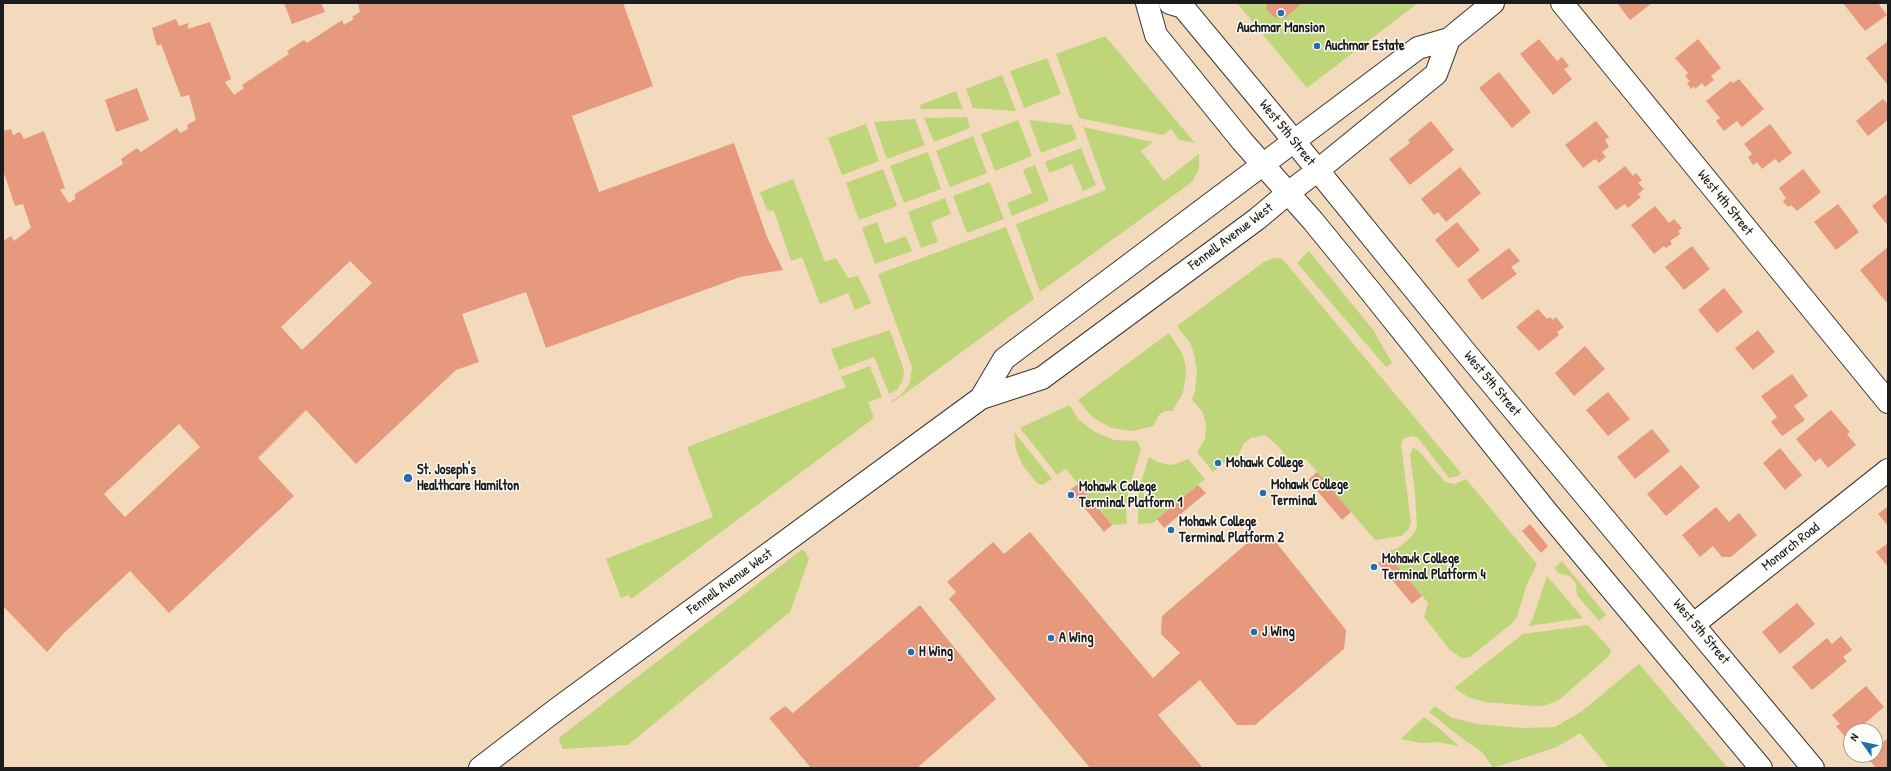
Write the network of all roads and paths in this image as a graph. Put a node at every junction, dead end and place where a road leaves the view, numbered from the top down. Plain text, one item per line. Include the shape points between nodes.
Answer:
1 (1147, 3) edge
2 (1170, 3) edge
3 (1493, 3) edge
4 (1562, 3) edge
5 (1449, 39) junction
6 (1294, 141) junction
7 (1263, 165) junction
8 (1317, 171) junction
9 (1288, 193) junction
10 (981, 398) junction
11 (1888, 402) edge
12 (1888, 470) edge
13 (1694, 624) junction
14 (480, 768) edge
15 (1761, 768) edge
16 (1813, 768) edge

1 - 7 main road via 1156,34
2 - 6 main road, West 5th Street via 1183,8
3 - 5 main road, Fennell Avenue West
4 - 11 main road, West 4th Street
5 - 6 main road, Fennell Avenue West via 1418,48
5 - 8 main road, Fennell Avenue West via 1436,74
6 - 7 main road, Fennell Avenue West
6 - 8 main road, West 5th Street
7 - 9 main road
7 - 10 main road, Fennell Avenue West via 1004,359
8 - 9 main road, Fennell Avenue West
8 - 13 main road, West 5th Street
9 - 10 main road, Fennell Avenue West via 1257,219 1042,378
9 - 15 main road via 1371,292 1547,512
10 - 14 main road, Fennell Avenue West via 556,709
12 - 13 main road, Monarch Road
13 - 16 main road, West 5th Street

